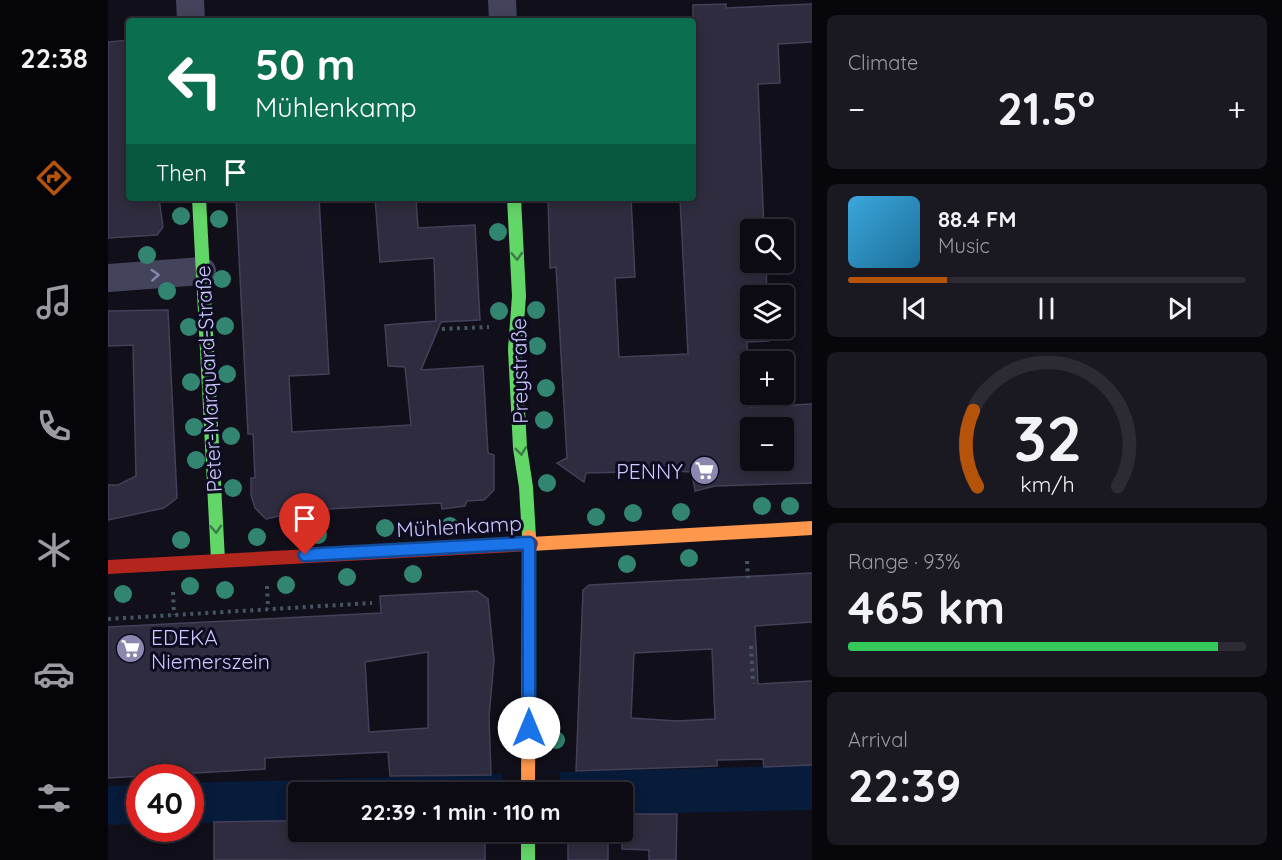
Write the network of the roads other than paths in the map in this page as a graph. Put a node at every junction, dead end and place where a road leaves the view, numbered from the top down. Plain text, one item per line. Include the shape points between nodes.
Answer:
1 (190, 0) edge
2 (502, 0) edge
3 (191, 18) edge
4 (503, 18) edge
5 (199, 201) edge
6 (514, 201) edge
7 (202, 272) junction
8 (108, 278) edge
9 (812, 528) edge
10 (529, 543) junction
11 (218, 560) junction
12 (108, 567) edge
13 (529, 782) edge
14 (528, 842) edge
15 (528, 860) edge

1 - 3 street
2 - 4 street
5 - 7 street, Peter-Marquard-Straße
6 -> 10 street, Preystraße via 519,296 515,349
8 -> 7 street
7 -> 11 street, Peter-Marquard-Straße
9 - 10 street, Mühlenkamp
10 - 11 street, Mühlenkamp
10 - 13 street, Preystraße
11 - 12 street, Mühlenkamp
14 - 15 street

